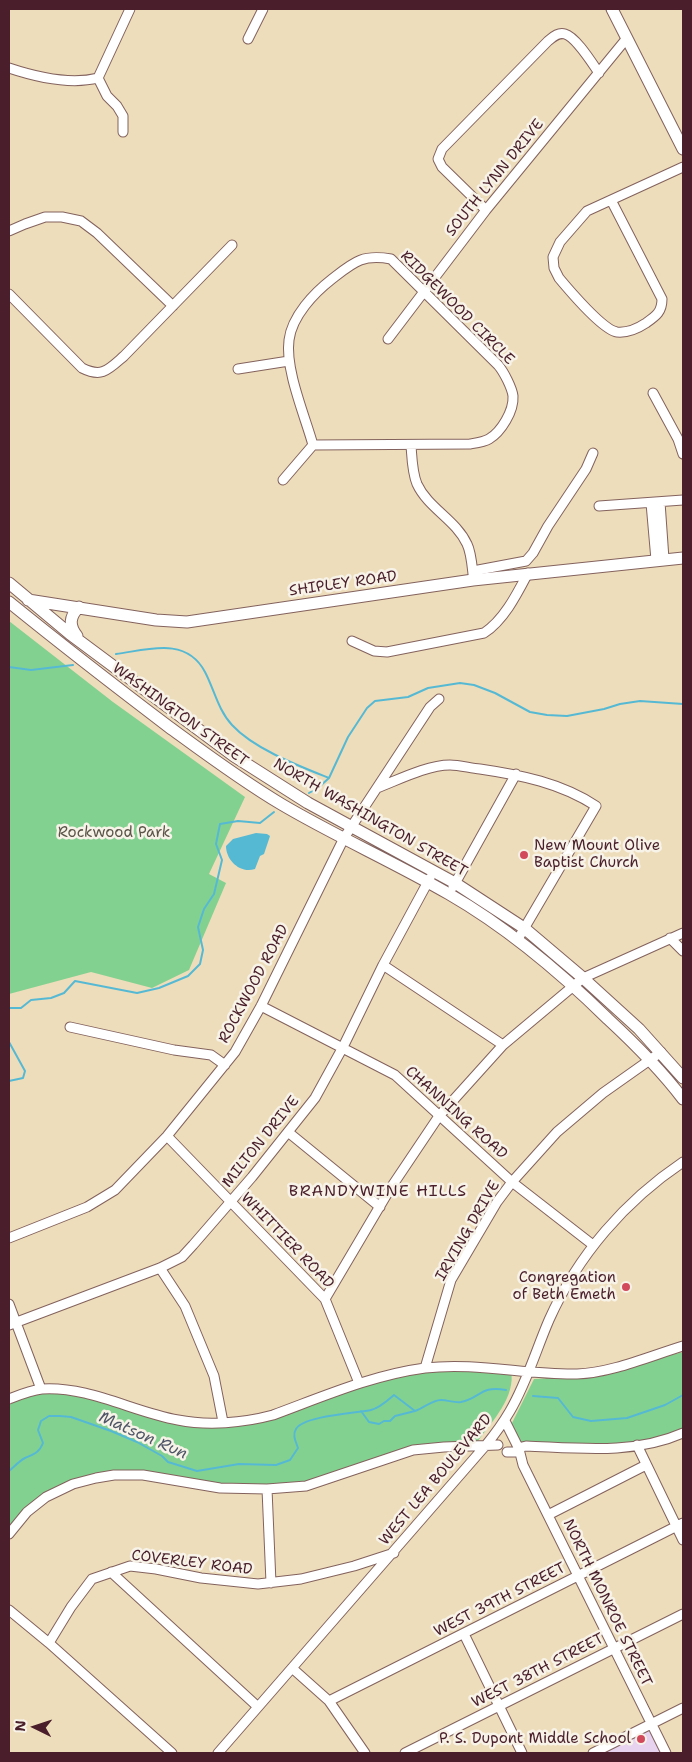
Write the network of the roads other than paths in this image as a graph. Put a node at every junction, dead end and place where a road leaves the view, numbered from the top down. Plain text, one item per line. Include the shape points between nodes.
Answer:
1 (130, 9) edge
2 (263, 9) edge
3 (612, 9) edge
4 (627, 38) junction
5 (248, 39) dead end
6 (9, 68) edge
7 (599, 73) junction
8 (98, 78) junction
9 (124, 132) dead end
10 (682, 142) edge
11 (683, 168) edge
12 (611, 200) junction
13 (486, 210) junction
14 (9, 231) edge
15 (232, 245) dead end
16 (423, 292) junction
17 (9, 294) edge
18 (173, 306) junction
19 (388, 339) dead end
20 (289, 362) junction
21 (238, 369) dead end
22 (653, 393) dead end
23 (313, 445) junction
24 (411, 445) junction
25 (594, 453) dead end
26 (683, 454) edge
27 (283, 480) dead end
28 (683, 500) edge
29 (656, 502) junction
30 (600, 506) dead end
31 (683, 558) edge
32 (660, 559) junction
33 (528, 573) junction
34 (473, 575) junction
35 (9, 583) edge
36 (9, 596) edge
37 (27, 600) junction
38 (9, 602) edge
39 (79, 608) junction
40 (352, 641) dead end
41 (86, 646) junction
42 (439, 700) dead end
43 (516, 774) junction
44 (376, 788) junction
45 (352, 827) junction
46 (344, 838) junction
47 (433, 871) junction
48 (427, 882) junction
49 (455, 883) junction
50 (449, 894) junction
51 (524, 928) junction
52 (683, 932) edge
53 (670, 938) junction
54 (518, 939) junction
55 (683, 951) edge
56 (383, 965) junction
57 (584, 978) junction
58 (574, 987) junction
59 (261, 1006) junction
60 (70, 1027) dead end
61 (503, 1044) junction
62 (343, 1048) junction
63 (661, 1052) junction
64 (651, 1059) junction
65 (225, 1065) junction
66 (683, 1078) edge
67 (683, 1099) edge
68 (439, 1116) junction
69 (288, 1132) junction
70 (168, 1136) junction
71 (683, 1162) edge
72 (512, 1182) junction
73 (230, 1201) junction
74 (380, 1207) junction
75 (9, 1238) edge
76 (593, 1245) junction
77 (160, 1268) junction
78 (325, 1299) junction
79 (9, 1304) edge
80 (12, 1323) edge
81 (683, 1346) edge
82 (425, 1368) junction
83 (529, 1371) junction
84 (359, 1383) junction
85 (41, 1389) junction
86 (9, 1399) edge
87 (504, 1420) junction
88 (224, 1422) junction
89 (683, 1433) edge
90 (491, 1444) junction
91 (637, 1445) junction
92 (519, 1449) junction
93 (507, 1452) junction
94 (523, 1465) junction
95 (646, 1465) junction
96 (267, 1489) junction
97 (548, 1515) junction
98 (680, 1525) edge
99 (9, 1534) edge
100 (683, 1540) edge
101 (394, 1553) junction
102 (111, 1572) junction
103 (578, 1576) junction
104 (271, 1583) junction
105 (9, 1610) edge
106 (683, 1614) edge
107 (464, 1634) junction
108 (48, 1643) junction
109 (614, 1649) junction
110 (292, 1668) junction
111 (329, 1702) junction
112 (500, 1706) junction
113 (258, 1707) junction
114 (683, 1708) edge
115 (652, 1724) junction
116 (172, 1753) edge
117 (218, 1753) edge
118 (366, 1753) edge
119 (405, 1753) edge
120 (522, 1753) edge
121 (593, 1753) edge
122 (666, 1753) edge

1 - 8 street
2 - 5 street
3 - 4 main road
4 - 7 street, SOUTH LYNN DRIVE
4 - 10 main road
6 - 8 street via 54,79
7 - 13 street, SOUTH LYNN DRIVE
7 - 13 street via 574,40 566,34 558,34 442,149 438,159 442,167
8 - 9 street via 123,116
11 - 12 street
12 - 12 street via 587,211 560,242 553,257 554,268 568,290 605,327 616,332 629,331 659,314 662,299
13 - 16 street, SOUTH LYNN DRIVE
14 - 18 street via 45,217 81,221
15 - 18 street
16 - 19 street, SOUTH LYNN DRIVE
16 - 20 street, RIDGEWOOD CIRCLE via 391,259 365,258 354,262 325,284 303,308 289,339
16 - 24 street, RIDGEWOOD CIRCLE via 498,365 513,396 504,425 487,440 470,444
17 - 18 street via 82,368 93,373 107,371
20 - 21 street
20 - 23 street, RIDGEWOOD CIRCLE
22 - 26 street
23 - 24 street, RIDGEWOOD CIRCLE
23 - 27 street
24 - 34 street via 418,485 467,544
25 - 34 street via 526,561
28 - 29 street
29 - 30 street
29 - 32 street
31 - 32 main road, SHIPLEY ROAD
32 - 33 main road, SHIPLEY ROAD
33 - 34 main road, SHIPLEY ROAD
33 - 40 street via 494,627 484,633 387,652 374,651
34 - 39 main road, SHIPLEY ROAD via 187,622
35 - 37 main road
36 - 37 main road, SHIPLEY ROAD
37 - 39 main road, SHIPLEY ROAD
37 - 41 main road, NORTH WASHINGTON STREET
38 - 46 main road, WASHINGTON STREET via 217,763 281,804
39 - 41 main road via 73,615 71,626
41 - 45 main road, NORTH WASHINGTON STREET via 234,756 290,793
42 - 44 street, ROCKWOOD ROAD via 430,706
43 - 44 street via 449,765
43 - 49 street
43 - 51 street via 557,786 596,806
44 - 45 street, ROCKWOOD ROAD
45 - 46 street, ROCKWOOD ROAD
45 - 47 main road, NORTH WASHINGTON STREET
46 - 48 main road, NORTH WASHINGTON STREET
46 - 59 street, ROCKWOOD ROAD
47 - 48 street, MILTON DRIVE
47 - 49 main road, NORTH WASHINGTON STREET
48 - 50 main road, NORTH WASHINGTON STREET
48 - 56 street, MILTON DRIVE
49 - 50 street
49 - 51 main road, NORTH WASHINGTON STREET
50 - 54 main road, NORTH WASHINGTON STREET
51 - 54 street
51 - 57 main road, NORTH WASHINGTON STREET
52 - 53 street
53 - 55 street
53 - 57 street
54 - 58 main road, NORTH WASHINGTON STREET
56 - 61 street
56 - 62 street, MILTON DRIVE
57 - 58 street
57 - 63 main road, NORTH WASHINGTON STREET
58 - 61 street
58 - 64 main road, NORTH WASHINGTON STREET
59 - 62 street, CHANNING ROAD
59 - 65 street, ROCKWOOD ROAD via 241,1044
60 - 65 street via 212,1056
61 - 68 street
62 - 68 street, CHANNING ROAD via 395,1075
62 - 69 street, MILTON DRIVE via 323,1085
63 - 64 street, IRVING DRIVE
63 - 66 main road, NORTH WASHINGTON STREET
64 - 67 main road, NORTH WASHINGTON STREET
64 - 72 street, IRVING DRIVE via 603,1093 557,1132
65 - 70 street, ROCKWOOD ROAD
68 - 72 street, CHANNING ROAD
68 - 74 street
69 - 73 street, MILTON DRIVE
69 - 74 street
70 - 73 street, WHITTIER ROAD
70 - 75 street, ROCKWOOD ROAD via 106,1196 87,1207
71 - 76 street, WEST LEA BOULEVARD via 627,1207
72 - 76 street, CHANNING ROAD
72 - 82 street, IRVING DRIVE via 451,1280
73 - 77 street, MILTON DRIVE via 182,1257
73 - 78 street, WHITTIER ROAD
74 - 78 street
76 - 83 street, WEST LEA BOULEVARD via 561,1295
77 - 80 street, MILTON DRIVE
77 - 88 street via 185,1306 214,1376
78 - 84 street, WHITTIER ROAD
79 - 80 street
80 - 85 street
81 - 83 street via 595,1372
82 - 83 street via 461,1366
82 - 84 street
83 - 87 street, WEST LEA BOULEVARD
84 - 88 street via 273,1415
85 - 86 street
85 - 88 street via 82,1393 176,1420
87 - 90 street, WEST LEA BOULEVARD
87 - 92 street
89 - 91 street
90 - 93 street
90 - 96 street via 413,1450 306,1486
90 - 101 street, WEST LEA BOULEVARD
91 - 92 street via 595,1450 526,1446
91 - 95 street
92 - 93 street
92 - 94 street
93 - 94 street
94 - 97 street, NORTH MONROE STREET
95 - 97 street
95 - 98 street
96 - 99 street via 220,1488 143,1475 96,1478 72,1484 46,1497 26,1512
96 - 104 street
97 - 103 street, NORTH MONROE STREET
98 - 100 street
98 - 103 street, WEST 39TH STREET
101 - 104 street, COVERLEY ROAD via 301,1579
101 - 110 street, WEST LEA BOULEVARD
102 - 104 street, COVERLEY ROAD via 130,1566 201,1578
102 - 108 street, COVERLEY ROAD via 92,1579
102 - 113 street
103 - 107 street, WEST 39TH STREET
103 - 109 street, NORTH MONROE STREET
105 - 108 street
106 - 109 street, WEST 38TH STREET
107 - 111 street, WEST 39TH STREET
107 - 112 street
108 - 116 street
109 - 112 street, WEST 38TH STREET
109 - 115 street, NORTH MONROE STREET
110 - 111 street
110 - 113 street, WEST LEA BOULEVARD
111 - 118 street
112 - 119 street, WEST 38TH STREET
112 - 120 street
113 - 117 street, WEST LEA BOULEVARD
114 - 115 street
115 - 121 street
115 - 122 street, NORTH MONROE STREET

